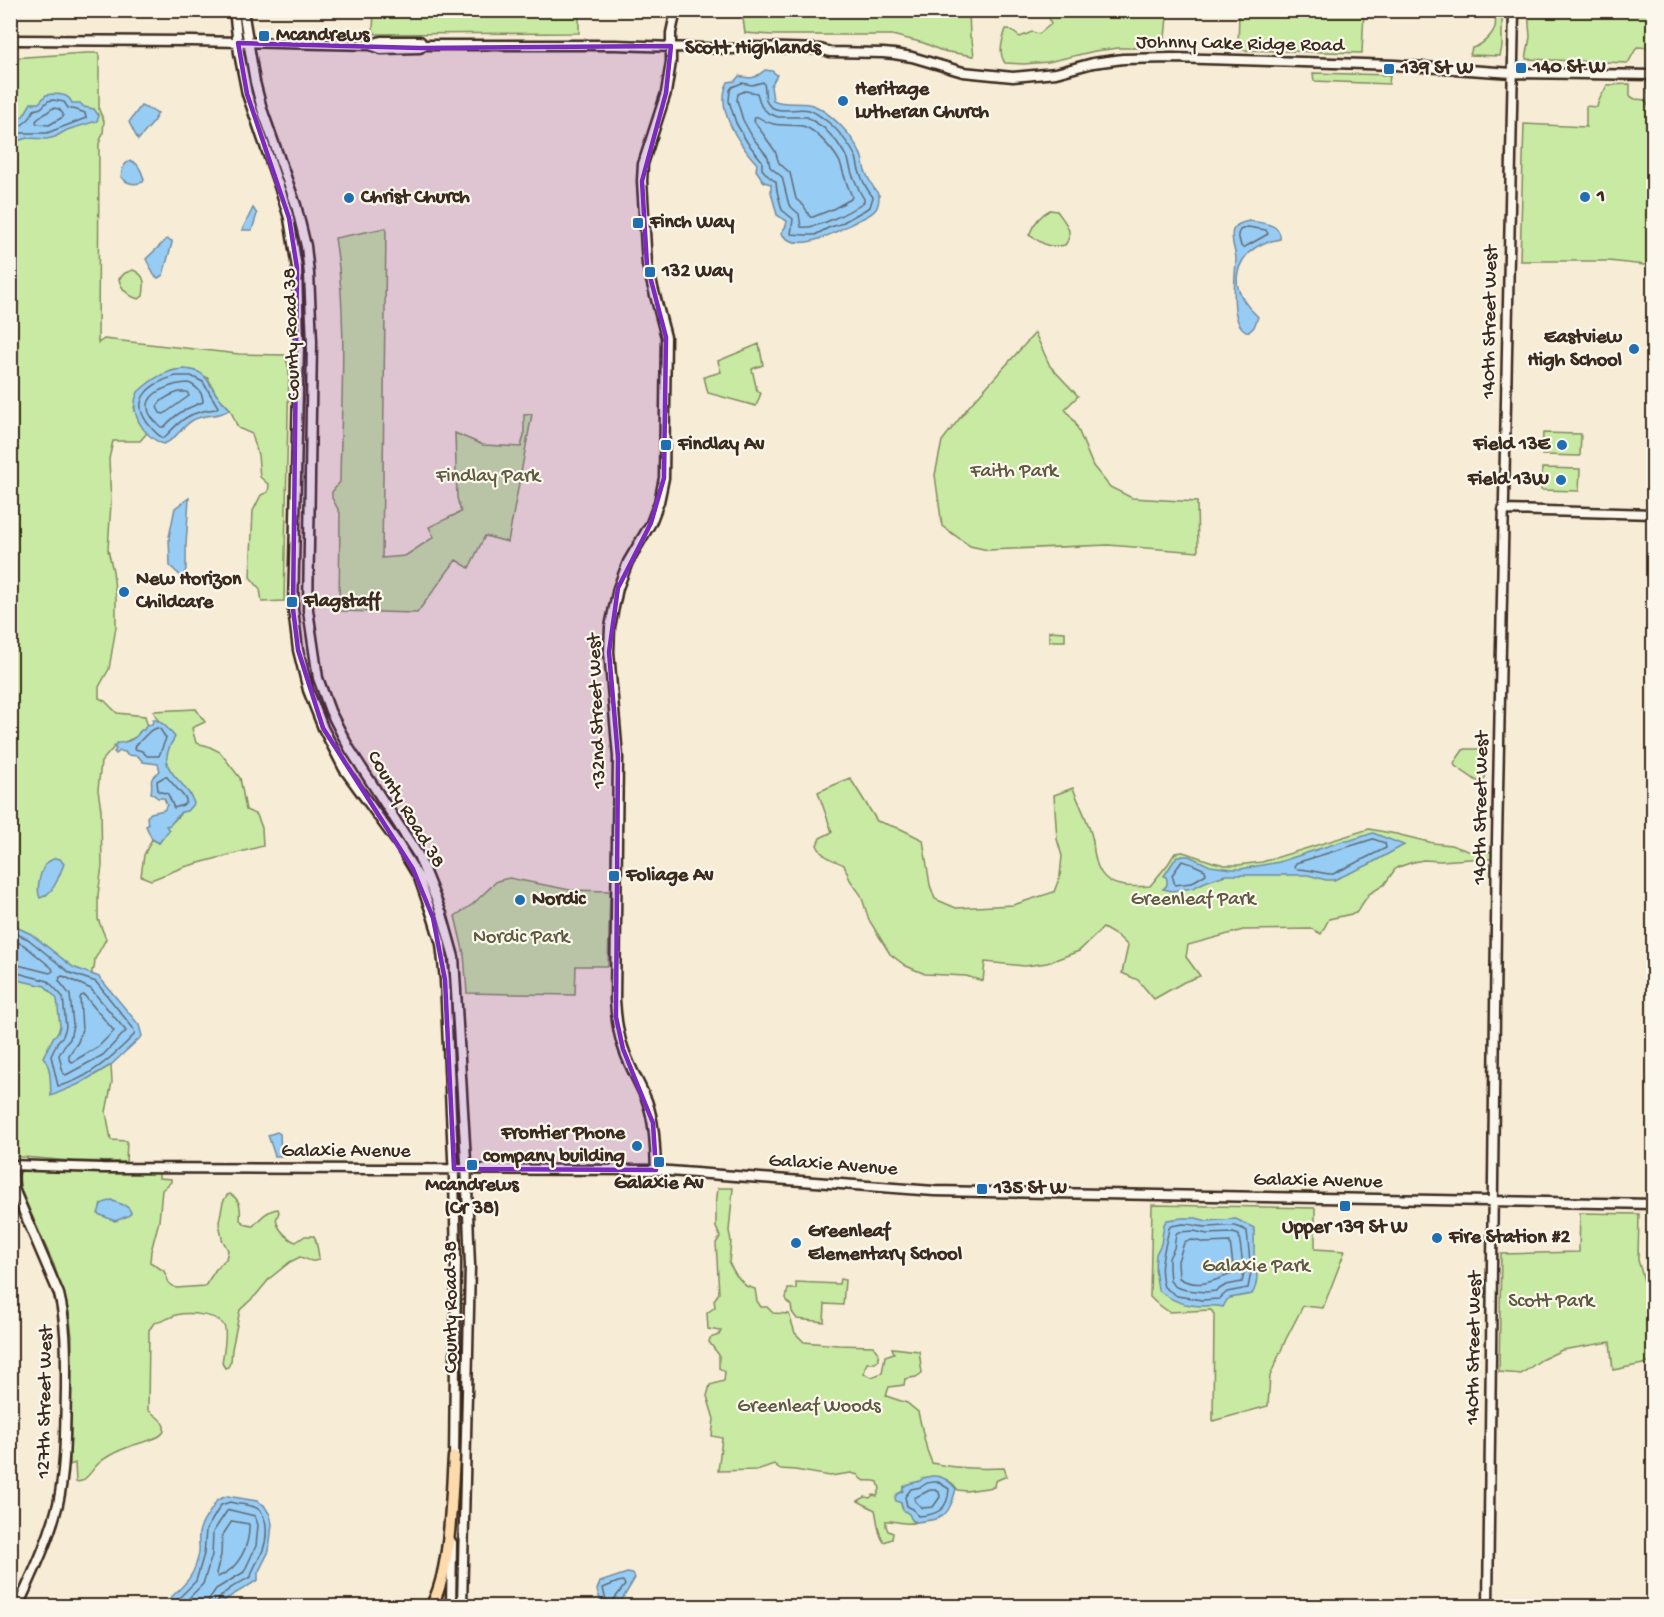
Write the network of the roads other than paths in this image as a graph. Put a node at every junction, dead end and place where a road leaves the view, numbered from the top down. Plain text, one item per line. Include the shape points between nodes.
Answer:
1 (234, 10) edge
2 (243, 10) edge
3 (676, 10) edge
4 (1514, 10) edge
5 (10, 40) edge
6 (238, 43) junction
7 (248, 43) junction
8 (671, 46) junction
9 (1512, 73) junction
10 (1653, 75) edge
11 (312, 342) junction
12 (299, 344) junction
13 (1503, 510) junction
14 (1653, 514) edge
15 (12, 1165) edge
16 (454, 1169) junction
17 (466, 1169) junction
18 (656, 1170) junction
19 (1493, 1202) junction
20 (1653, 1204) edge
21 (454, 1457) junction
22 (18, 1606) edge
23 (431, 1606) edge
24 (451, 1606) edge
25 (462, 1606) edge
26 (1488, 1606) edge

1 - 6 street, County Road 38
2 - 7 street, County Road 38
3 - 8 street, 132nd Street West
4 - 9 street, 140th Street West
5 - 6 street
6 - 7 street
6 - 12 street, County Road 38 via 248,94 289,218 297,268
7 - 8 street, Johnny Cake Ridge Road via 370,45 381,49 423,45
7 - 11 street, County Road 38 via 262,109 296,205 306,246
8 - 9 street, Johnny Cake Ridge Road via 780,53 883,52 963,72 1013,77 1151,58 1395,65
8 - 18 street, 132nd Street West via 666,93 643,164 642,181 647,265 666,337 664,478 651,523 627,562 618,588 609,652 618,757 616,1017 623,1049 653,1123
9 - 10 street, Johnny Cake Ridge Road
9 - 13 street, 140th Street West
11 - 12 street
11 - 17 street, County Road 38 via 308,610 318,678 349,748 418,855 447,927 454,957
12 - 16 street, County Road 38 via 293,609 298,650 323,728 344,768 419,878 441,944
13 - 14 street
13 - 19 street, 140th Street West
15 - 16 street, Galaxie Avenue
15 - 22 street, 127th Street West via 14,1189 59,1294 66,1347 65,1446 58,1505
16 - 17 street, Galaxie Avenue
16 - 21 street, County Road 38
17 - 18 street, Galaxie Avenue
17 - 25 street, County Road 38 via 470,1266
18 - 19 street, Galaxie Avenue via 934,1191
19 - 20 street, Galaxie Avenue
19 - 26 street, 140th Street West
21 - 23 highway via 447,1548 438,1596
21 - 24 street, County Road 38

